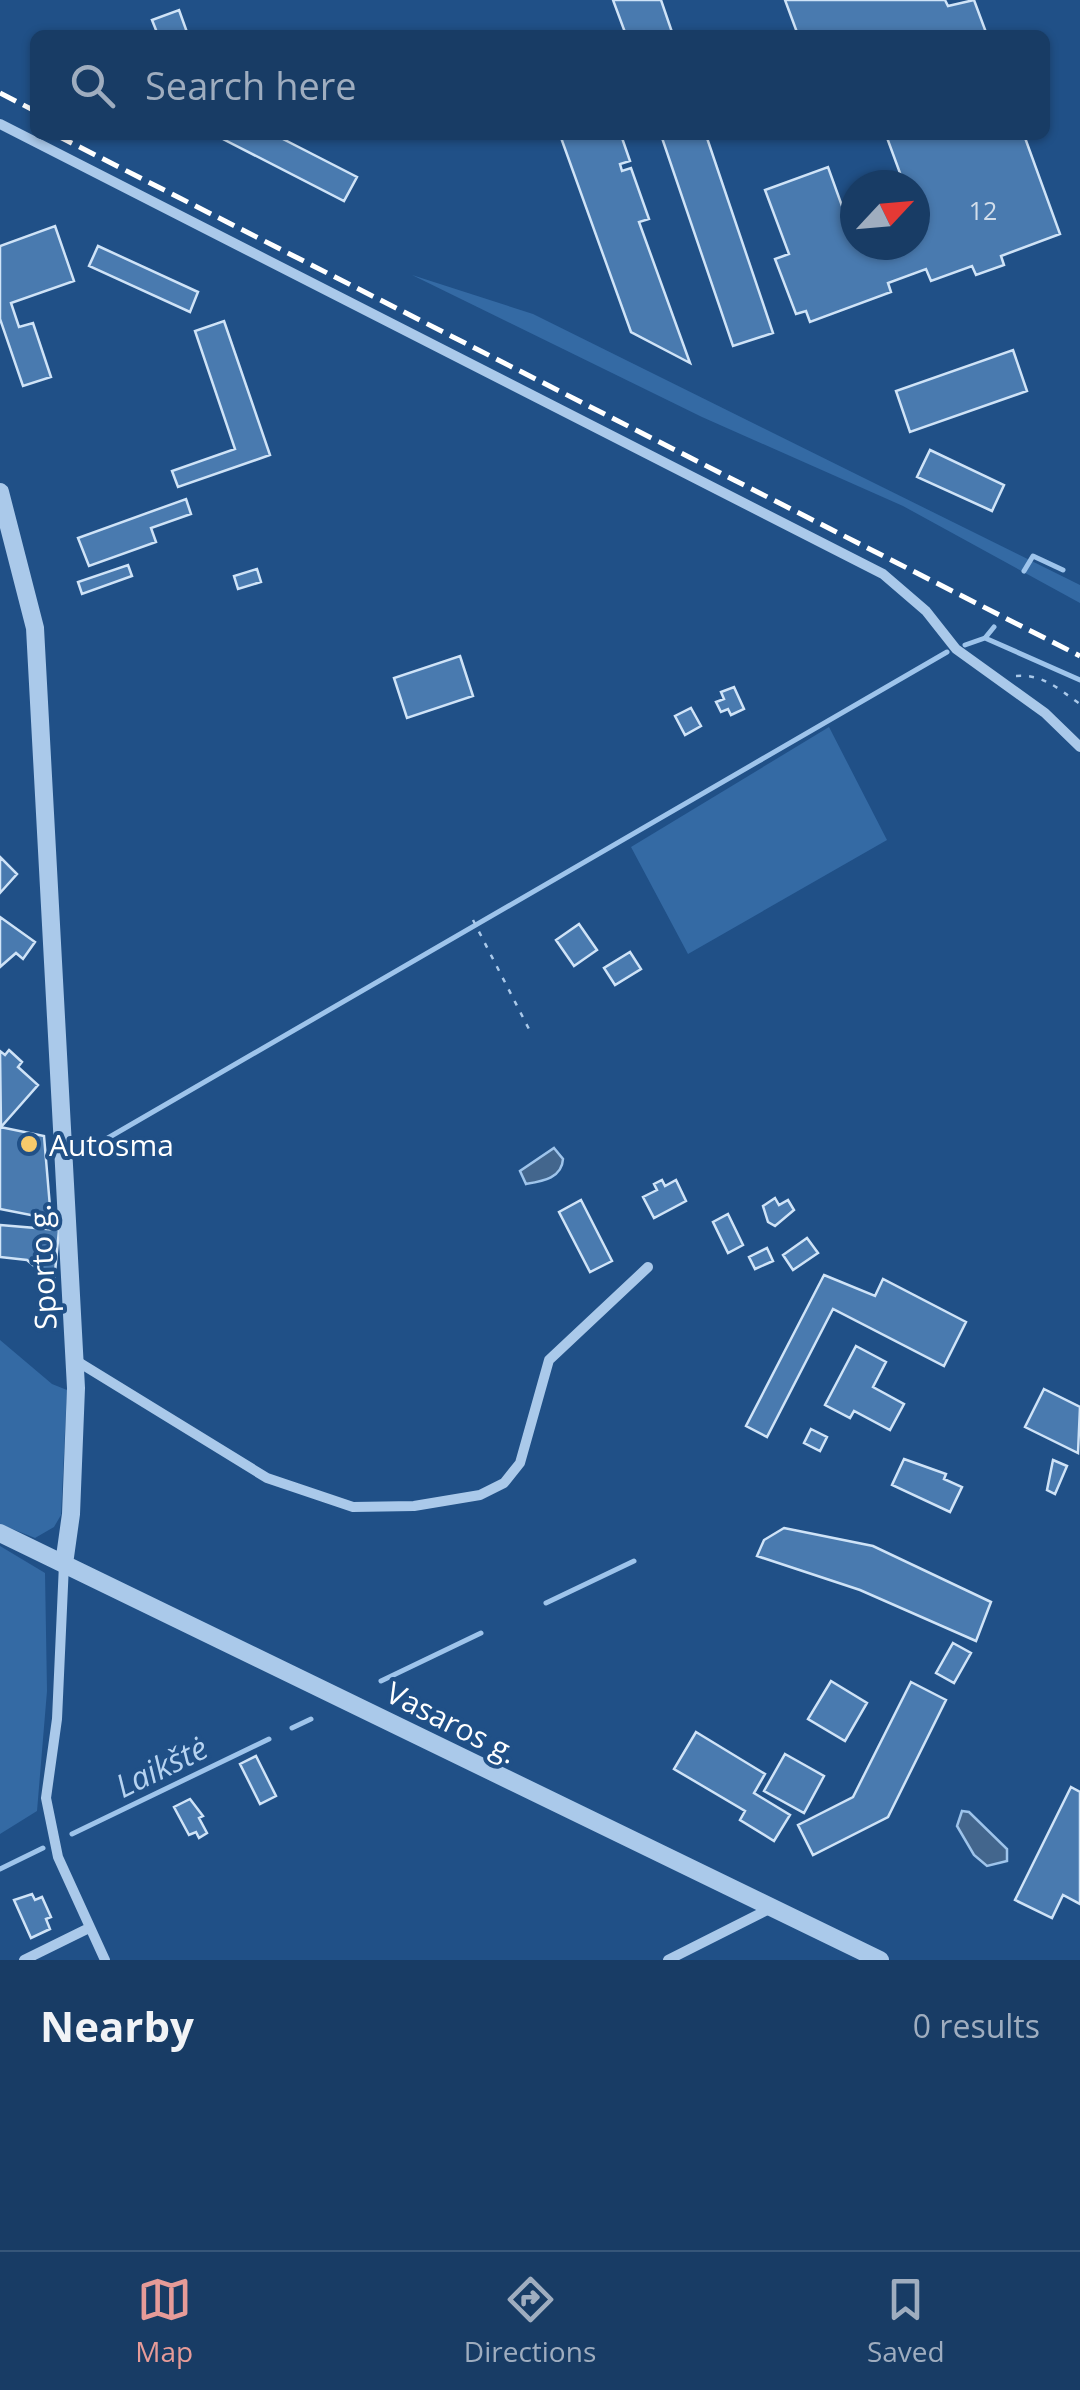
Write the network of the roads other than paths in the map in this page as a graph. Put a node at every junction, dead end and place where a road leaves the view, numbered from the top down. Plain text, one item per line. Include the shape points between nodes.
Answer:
1 (0, 124) edge
2 (30, 139) edge
3 (31, 140) edge
4 (0, 492) edge
5 (6, 532) edge
6 (1080, 747) edge
7 (648, 1268) dead end
8 (74, 1360) junction
9 (0, 1533) edge
10 (64, 1564) junction
11 (769, 1909) junction
12 (89, 1928) junction
13 (24, 1960) edge
14 (105, 1960) edge
15 (668, 1960) edge
16 (880, 1960) edge

1 - 2 street
3 - 6 street via 883,574 926,611 956,649
4 - 5 street, Sporto g.
5 - 8 street, Sporto g. via 35,628
7 - 8 street via 549,1360 520,1463 504,1483 480,1495 414,1506 353,1507 268,1478
8 - 10 street, Sporto g.
9 - 10 street, Vasaros g.
10 - 11 street, Vasaros g.
10 - 12 street via 46,1798 58,1857
11 - 15 street
11 - 16 street, Vasaros g.
12 - 13 street
12 - 14 street

